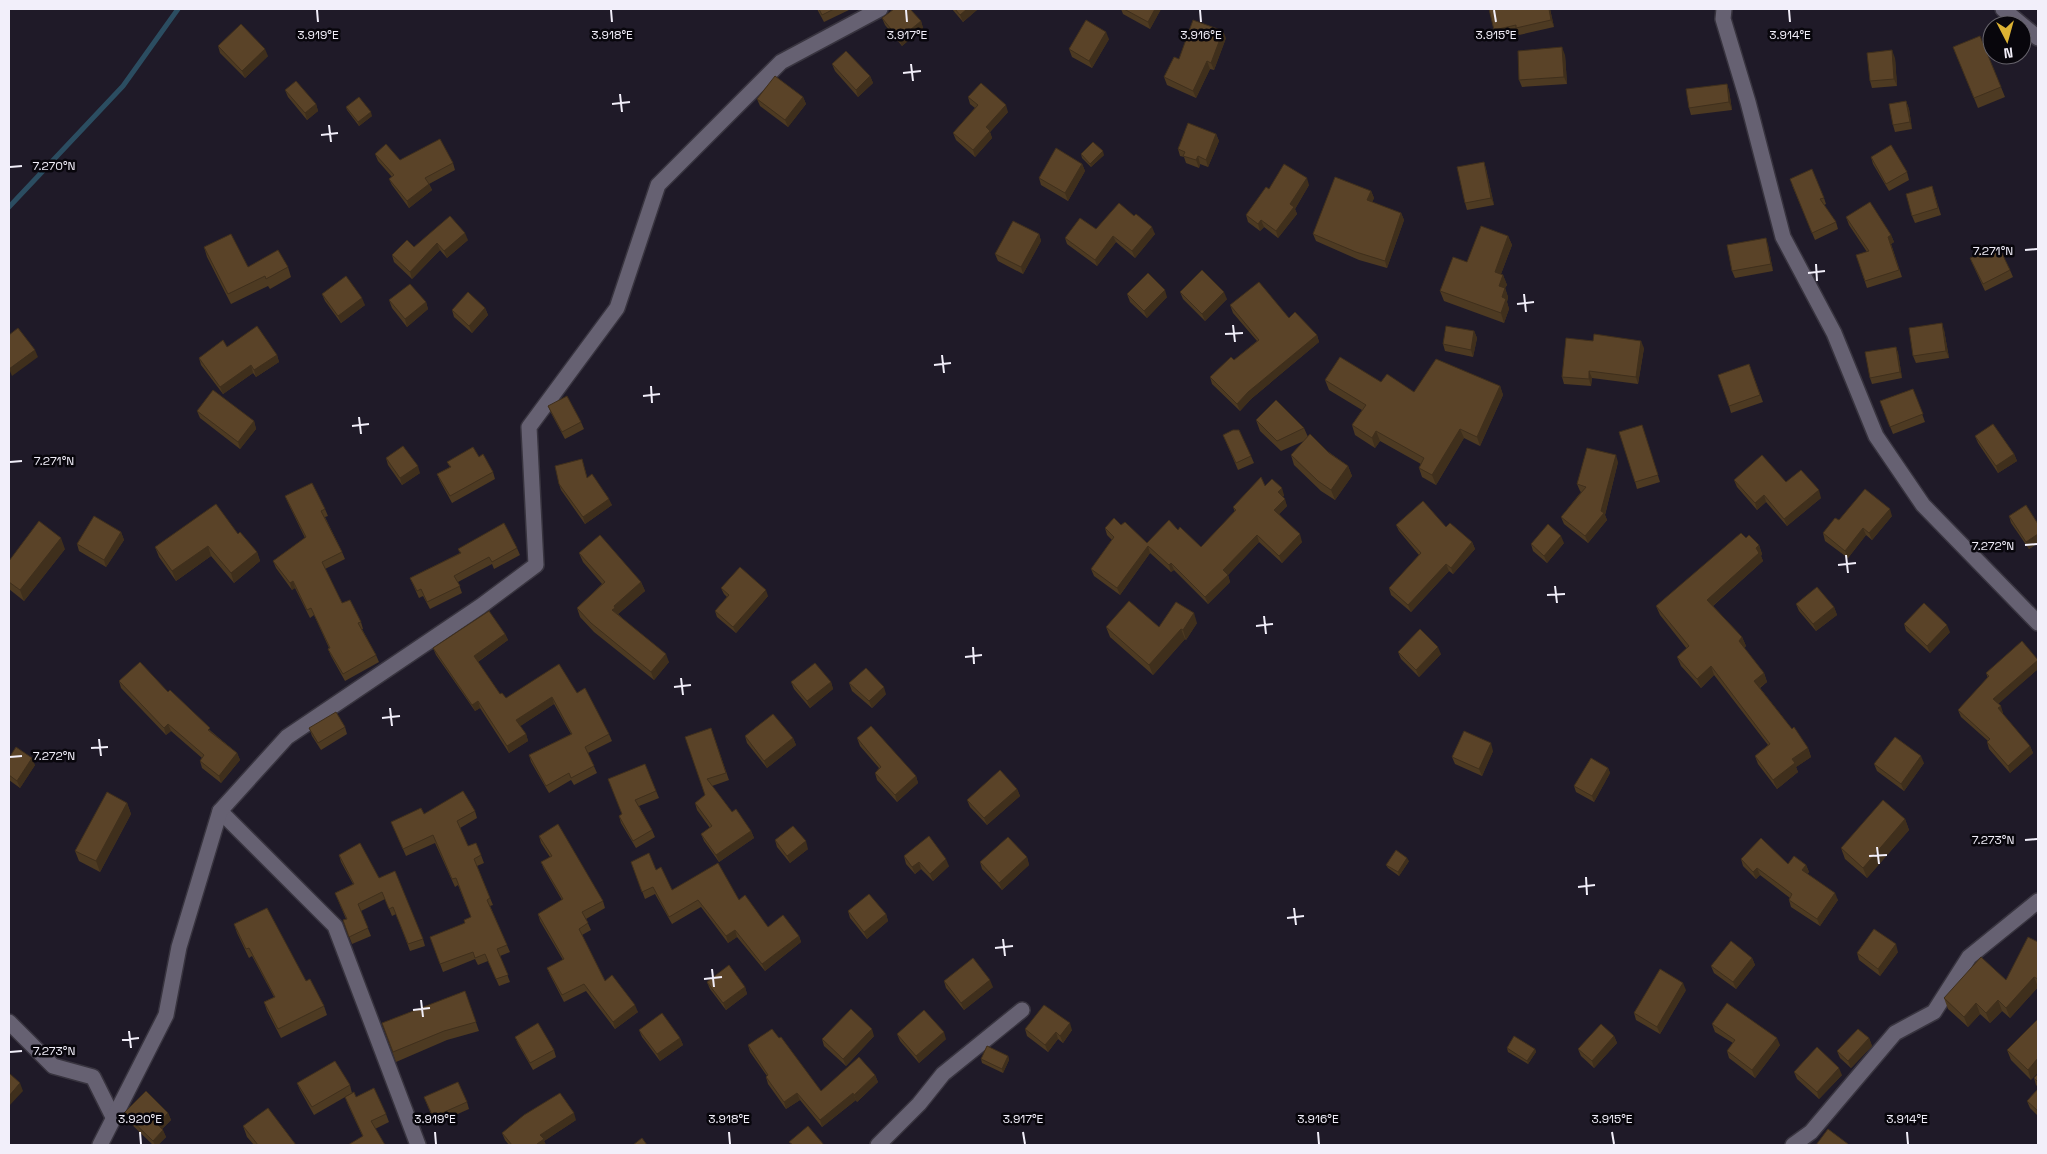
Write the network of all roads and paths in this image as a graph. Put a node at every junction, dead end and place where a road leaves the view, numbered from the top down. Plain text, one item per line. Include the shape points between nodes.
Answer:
1 (880, 9) edge
2 (1724, 9) edge
3 (2003, 9) edge
4 (2038, 38) edge
5 (2038, 623) edge
6 (220, 811) junction
7 (2038, 901) edge
8 (1022, 1010) dead end
9 (9, 1022) edge
10 (114, 1119) junction
11 (100, 1145) edge
12 (418, 1145) edge
13 (878, 1145) edge
14 (1793, 1145) edge

1 - 6 street via 781,62 658,185 618,308 529,427 536,565 287,737
2 - 5 street via 1723,19 1783,237 1834,333 1876,436 1923,505
3 - 4 street
6 - 10 street via 179,947 166,1015
6 - 12 street via 336,926
7 - 14 street via 1969,957 1934,1012 1895,1033 1810,1132
8 - 13 street via 943,1074 919,1104
9 - 10 street via 52,1066 93,1077
10 - 11 street

